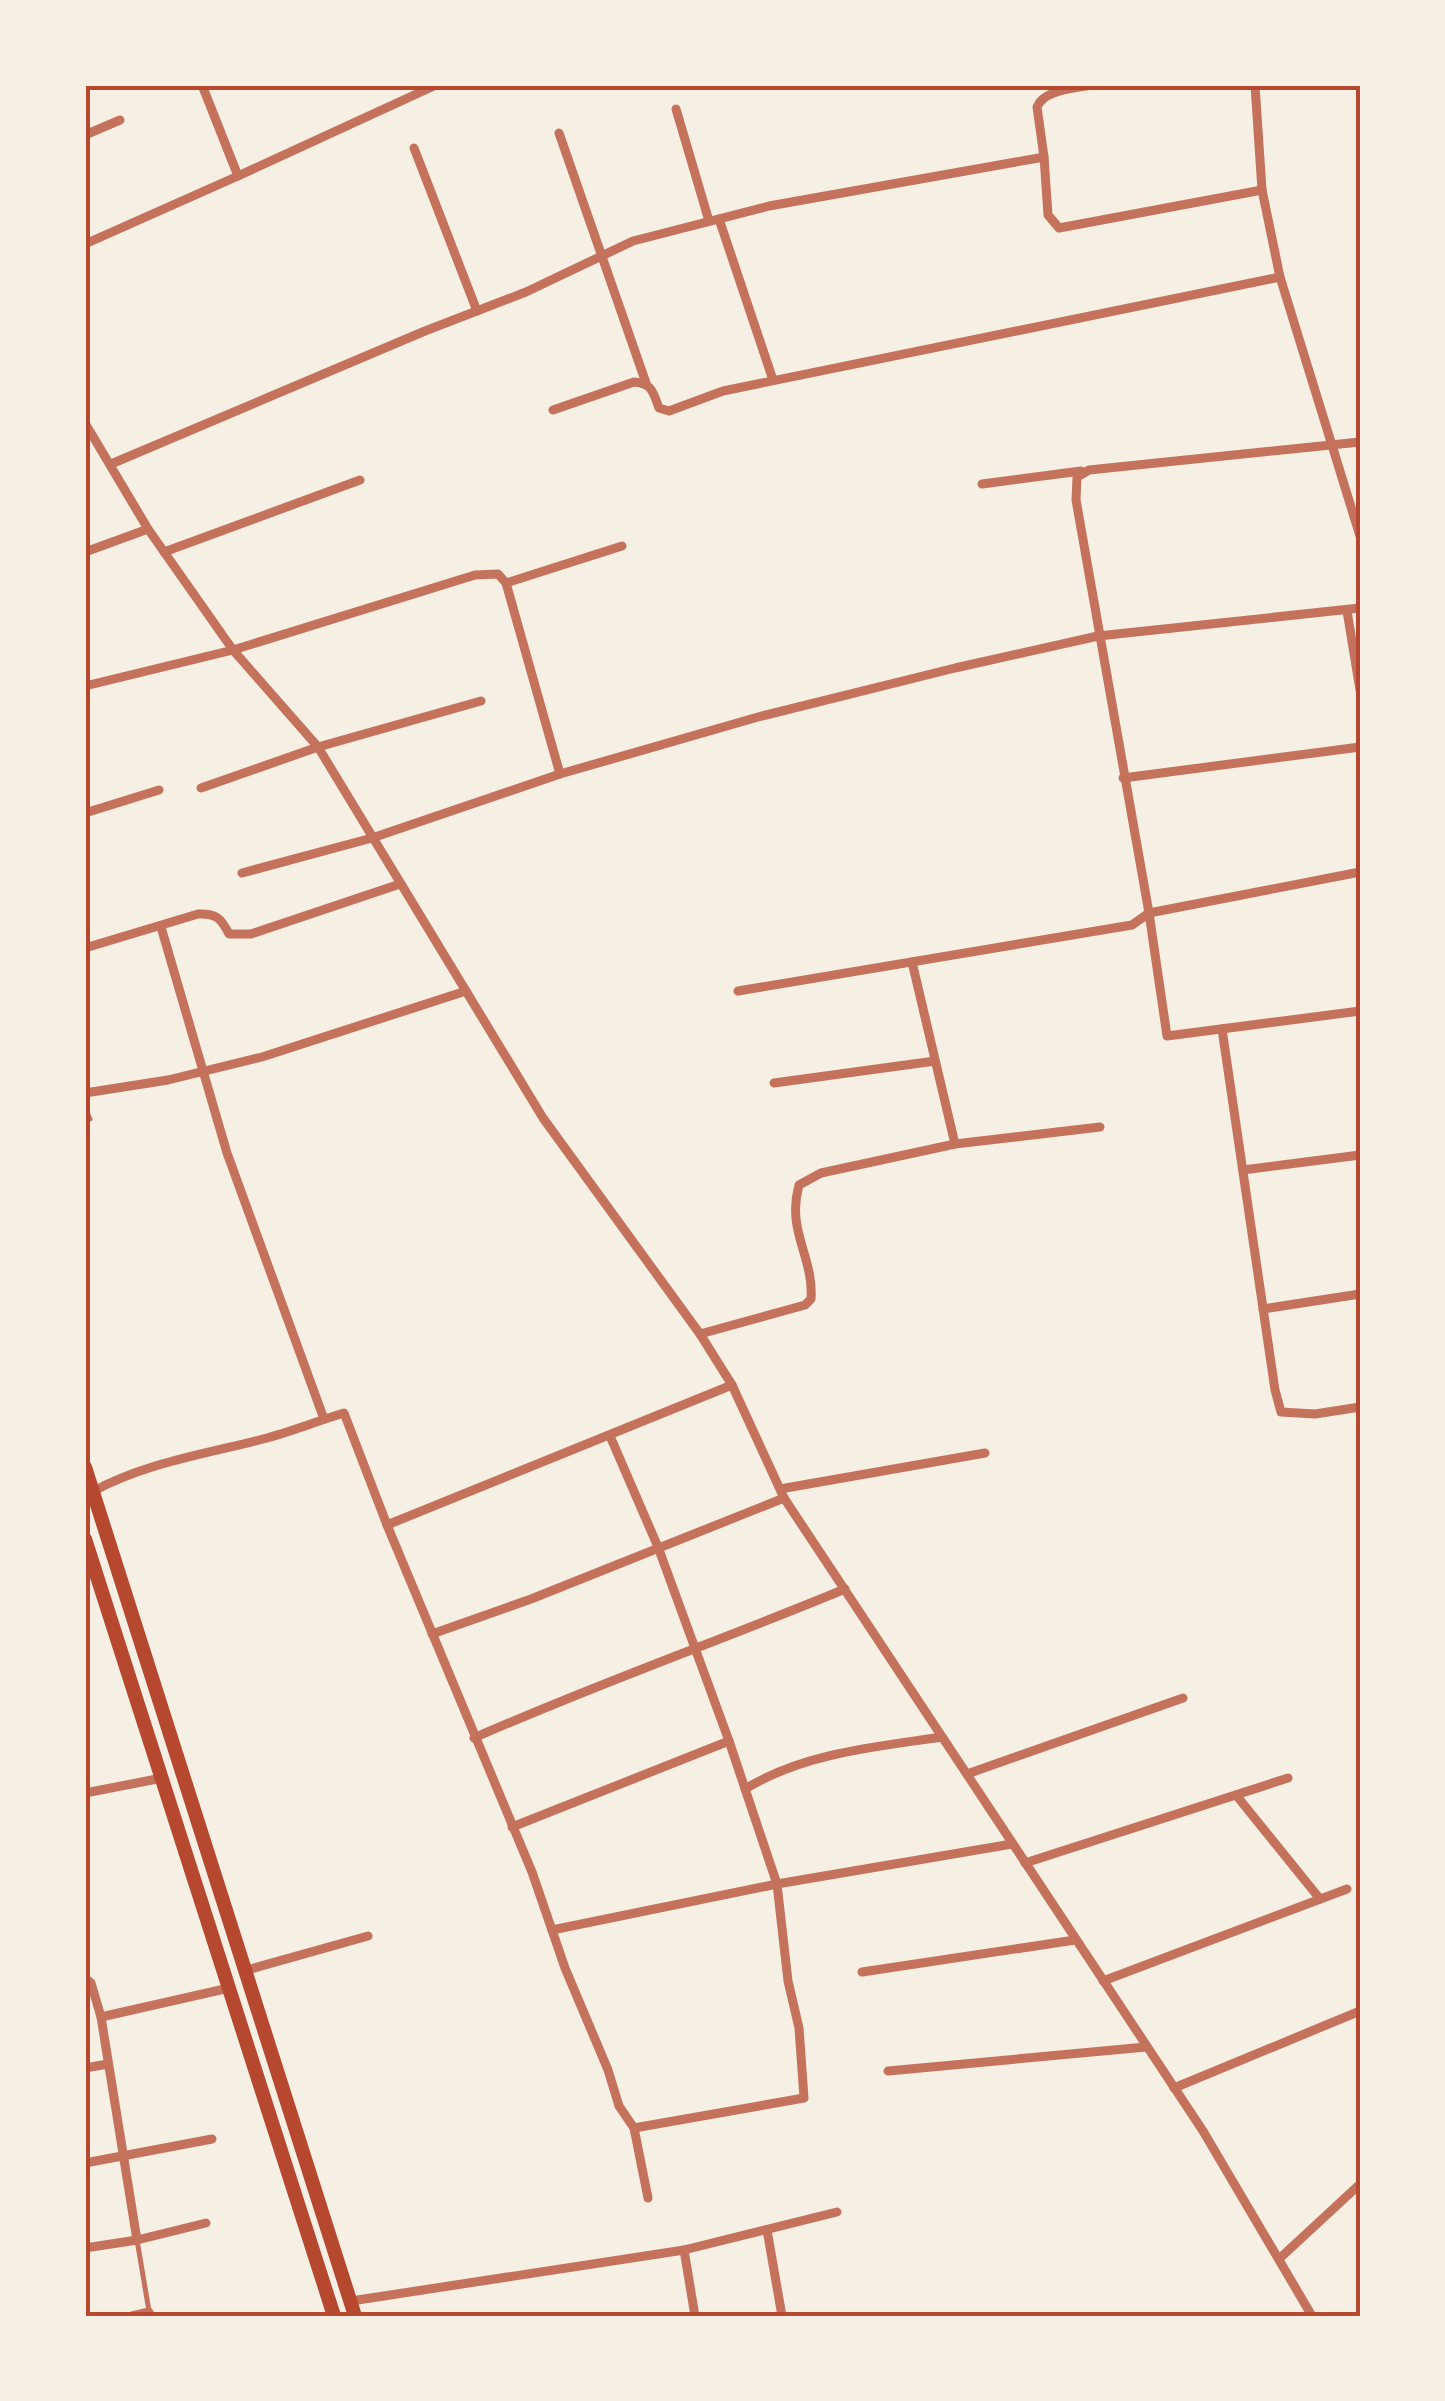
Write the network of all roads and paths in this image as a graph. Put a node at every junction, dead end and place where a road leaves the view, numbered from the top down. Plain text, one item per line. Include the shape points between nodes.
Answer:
1 (202, 85) edge
2 (436, 85) edge
3 (1090, 85) edge
4 (1255, 85) edge
5 (676, 109) dead end
6 (120, 120) dead end
7 (559, 133) dead end
8 (85, 134) edge
9 (414, 148) dead end
10 (1044, 158) junction
11 (238, 176) junction
12 (1262, 190) junction
13 (714, 220) junction
14 (85, 244) edge
15 (602, 256) junction
16 (1280, 276) junction
17 (477, 311) junction
18 (774, 380) junction
19 (646, 383) junction
20 (553, 410) dead end
21 (85, 424) edge
22 (1360, 442) edge
23 (1330, 444) junction
24 (111, 464) junction
25 (1089, 470) junction
26 (360, 480) dead end
27 (982, 484) dead end
28 (148, 530) junction
29 (1360, 536) edge
30 (622, 546) dead end
31 (85, 552) edge
32 (164, 552) junction
33 (506, 582) junction
34 (1360, 608) edge
35 (1347, 611) junction
36 (1098, 636) junction
37 (234, 650) junction
38 (85, 686) edge
39 (1360, 690) edge
40 (481, 701) dead end
41 (318, 747) junction
42 (1360, 747) edge
43 (560, 774) junction
44 (1123, 778) junction
45 (201, 788) dead end
46 (158, 790) dead end
47 (85, 813) edge
48 (372, 838) junction
49 (1360, 872) edge
50 (242, 873) dead end
51 (400, 884) junction
52 (1149, 913) junction
53 (161, 927) junction
54 (85, 948) edge
55 (912, 962) junction
56 (466, 991) junction
57 (738, 991) dead end
58 (1360, 1011) edge
59 (1222, 1029) junction
60 (936, 1061) junction
61 (201, 1072) junction
62 (774, 1084) dead end
63 (85, 1094) edge
64 (85, 1108) edge
65 (85, 1121) edge
66 (1100, 1127) dead end
67 (954, 1144) junction
68 (1360, 1154) edge
69 (1242, 1170) junction
70 (1360, 1294) edge
71 (1263, 1310) junction
72 (700, 1334) junction
73 (732, 1385) junction
74 (1360, 1407) edge
75 (324, 1419) junction
76 (610, 1436) junction
77 (984, 1453) dead end
78 (85, 1466) edge
79 (92, 1492) junction
80 (782, 1493) junction
81 (387, 1526) junction
82 (85, 1539) edge
83 (658, 1547) junction
84 (845, 1589) junction
85 (432, 1634) junction
86 (697, 1650) junction
87 (1183, 1698) dead end
88 (942, 1736) junction
89 (474, 1738) junction
90 (730, 1742) junction
91 (967, 1774) junction
92 (162, 1778) junction
93 (1288, 1778) dead end
94 (745, 1789) junction
95 (85, 1793) edge
96 (1236, 1795) junction
97 (512, 1827) junction
98 (1012, 1844) junction
99 (1025, 1863) junction
100 (777, 1884) junction
101 (1347, 1888) dead end
102 (1320, 1899) junction
103 (552, 1930) junction
104 (368, 1936) dead end
105 (1076, 1940) junction
106 (247, 1970) junction
107 (862, 1972) dead end
108 (85, 1978) edge
109 (1102, 1981) junction
110 (229, 1988) junction
111 (1360, 2011) edge
112 (101, 2017) junction
113 (1146, 2047) junction
114 (108, 2064) junction
115 (85, 2068) edge
116 (888, 2071) dead end
117 (1174, 2088) junction
118 (634, 2128) junction
119 (212, 2139) dead end
120 (122, 2155) junction
121 (85, 2162) edge
122 (1360, 2184) edge
123 (648, 2198) dead end
124 (837, 2212) dead end
125 (206, 2223) dead end
126 (767, 2230) junction
127 (137, 2240) junction
128 (85, 2248) edge
129 (684, 2250) junction
130 (1278, 2259) junction
131 (353, 2308) edge
132 (149, 2314) edge
133 (132, 2316) edge
134 (334, 2316) edge
135 (695, 2316) edge
136 (782, 2316) edge
137 (1312, 2316) edge

1 - 11 street
2 - 11 street
3 - 10 street via 1039,100
4 - 12 street
5 - 13 street
6 - 8 street
7 - 15 street
9 - 17 street
10 - 12 street via 1048,215 1059,228
10 - 13 street
11 - 14 street
12 - 16 street
13 - 15 street
13 - 18 street
15 - 17 street
15 - 19 street
16 - 18 street
16 - 23 street
17 - 24 street
18 - 19 street via 668,411 659,408
19 - 20 street
21 - 24 street
22 - 23 street
23 - 25 street
23 - 29 street
24 - 28 street
25 - 27 street
25 - 36 street via 1077,476 1076,500
26 - 32 street
28 - 31 street
28 - 32 street
30 - 33 street
32 - 37 street
33 - 37 street via 498,574 475,575
33 - 43 street
34 - 35 street
35 - 36 street
35 - 39 street
36 - 43 street via 758,717
36 - 44 street
37 - 38 street
37 - 41 street
40 - 41 street
41 - 45 street
41 - 48 street
42 - 44 street
43 - 48 street
44 - 52 street
46 - 47 street
48 - 50 street
48 - 51 street
49 - 52 street
51 - 53 street via 251,934 228,934 213,914
51 - 56 street
52 - 55 street via 1132,926
52 - 59 street via 1168,1036
53 - 54 street
53 - 61 street
55 - 57 street
55 - 60 street
56 - 61 street
56 - 72 street via 543,1118
58 - 59 street
59 - 69 street
60 - 62 street
60 - 67 street
61 - 63 street
61 - 75 street
64 - 65 lane
66 - 67 street
67 - 72 street via 821,1173 799,1186 793,1215 811,1299
68 - 69 street
69 - 71 street
70 - 71 street
71 - 74 street via 1282,1412
72 - 73 street
73 - 76 street
73 - 80 street
75 - 79 street via 116,1478
75 - 81 street via 344,1413
76 - 81 street
76 - 83 street
77 - 80 street
78 - 79 main road
79 - 106 main road
80 - 83 street
80 - 84 street
81 - 85 street
82 - 92 main road
83 - 85 street
83 - 86 street
84 - 86 street
84 - 88 street
85 - 89 street
86 - 89 street
86 - 90 street
87 - 91 street
88 - 91 street
88 - 94 street via 814,1759
89 - 97 street
90 - 94 street
90 - 97 street
91 - 98 street
92 - 95 street
92 - 110 main road
93 - 96 street
94 - 100 street
96 - 99 street
96 - 102 street
97 - 103 street
98 - 99 street
98 - 100 street
99 - 105 street
100 - 103 street
100 - 118 street via 804,2098
101 - 102 street
102 - 109 street
103 - 118 street
104 - 106 street
105 - 107 street
105 - 109 street
106 - 131 main road
108 - 112 street
109 - 113 street
110 - 112 street
110 - 134 main road
111 - 117 street
112 - 114 street
113 - 116 street
113 - 117 street
114 - 115 street
114 - 120 street
117 - 130 street
118 - 123 street
119 - 120 street
120 - 121 street
120 - 127 street
122 - 130 street
124 - 126 street
125 - 127 street
126 - 129 street
126 - 136 street
127 - 128 street
127 - 132 lane
129 - 131 street
129 - 135 street
130 - 137 street
132 - 133 street

